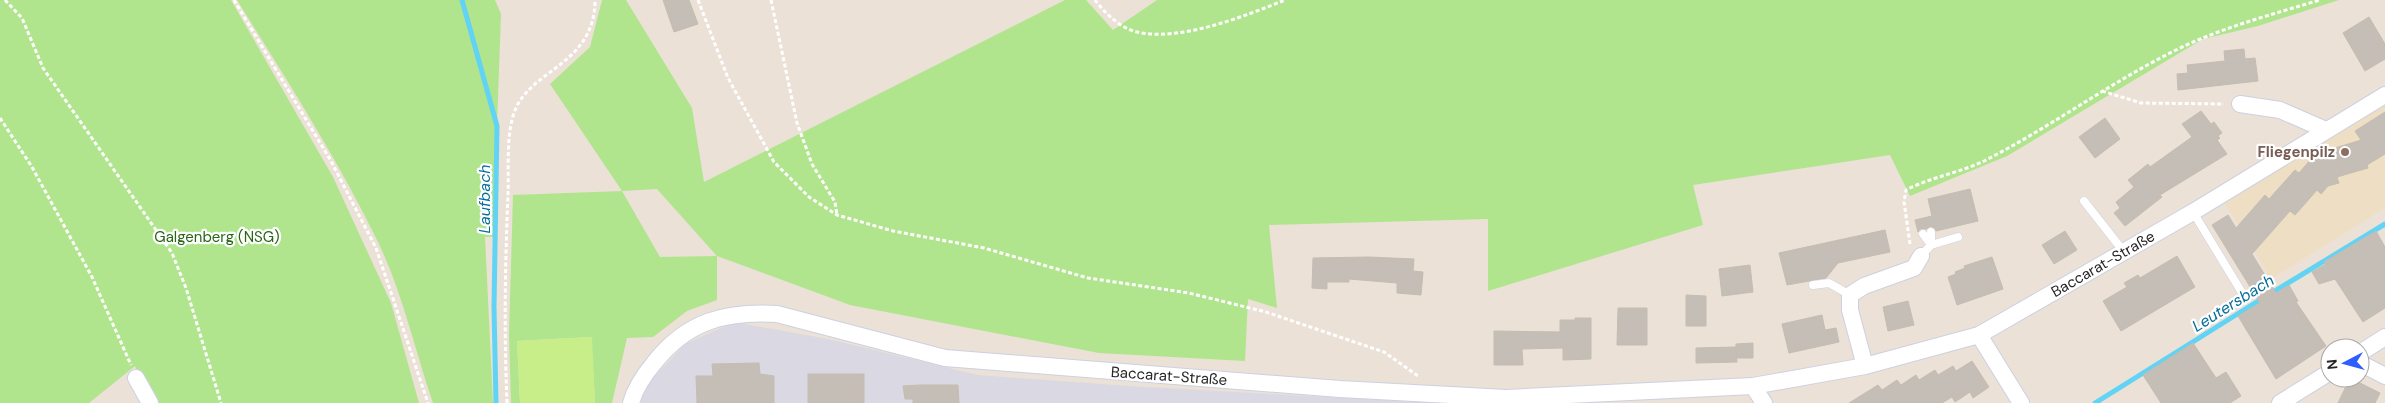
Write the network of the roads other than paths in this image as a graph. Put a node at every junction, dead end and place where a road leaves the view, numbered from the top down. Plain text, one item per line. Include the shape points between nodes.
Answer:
1 (2385, 95) edge
2 (2240, 104) road end
3 (2326, 130) junction
4 (2084, 201) dead end
5 (2193, 212) junction
6 (1931, 232) dead end
7 (1923, 234) dead end
8 (1958, 238) dead end
9 (2124, 252) junction
10 (1922, 256) junction
11 (1813, 285) dead end
12 (2241, 291) dead end
13 (1850, 295) junction
14 (1979, 335) junction
15 (2385, 337) edge
16 (2370, 347) edge
17 (1865, 366) junction
18 (2370, 368) edge
19 (2385, 376) edge
20 (136, 378) road end
21 (2320, 378) edge
22 (1753, 386) junction
23 (1506, 400) edge
24 (150, 403) edge
25 (631, 403) edge
26 (1764, 403) edge
27 (2021, 403) edge
28 (2280, 403) edge

1 - 3 street, Baccarat-Straße
2 - 3 street via 2280,110
3 - 5 street, Baccarat-Straße
4 - 9 lane
5 - 9 street, Baccarat-Straße
5 - 12 lane
6 - 10 lane
7 - 10 lane
8 - 10 lane
9 - 14 street, Baccarat-Straße
10 - 13 street
11 - 13 lane via 1829,283
13 - 17 street via 1850,310
14 - 17 street, Baccarat-Straße
14 - 27 street
15 - 16 street
17 - 22 street, Baccarat-Straße
18 - 19 street
20 - 24 street
21 - 28 street
22 - 23 street, Baccarat-Straße
22 - 26 street
23 - 25 street, Baccarat-Straße via 945,358 777,314 757,313 721,317 684,332 667,346 644,374

